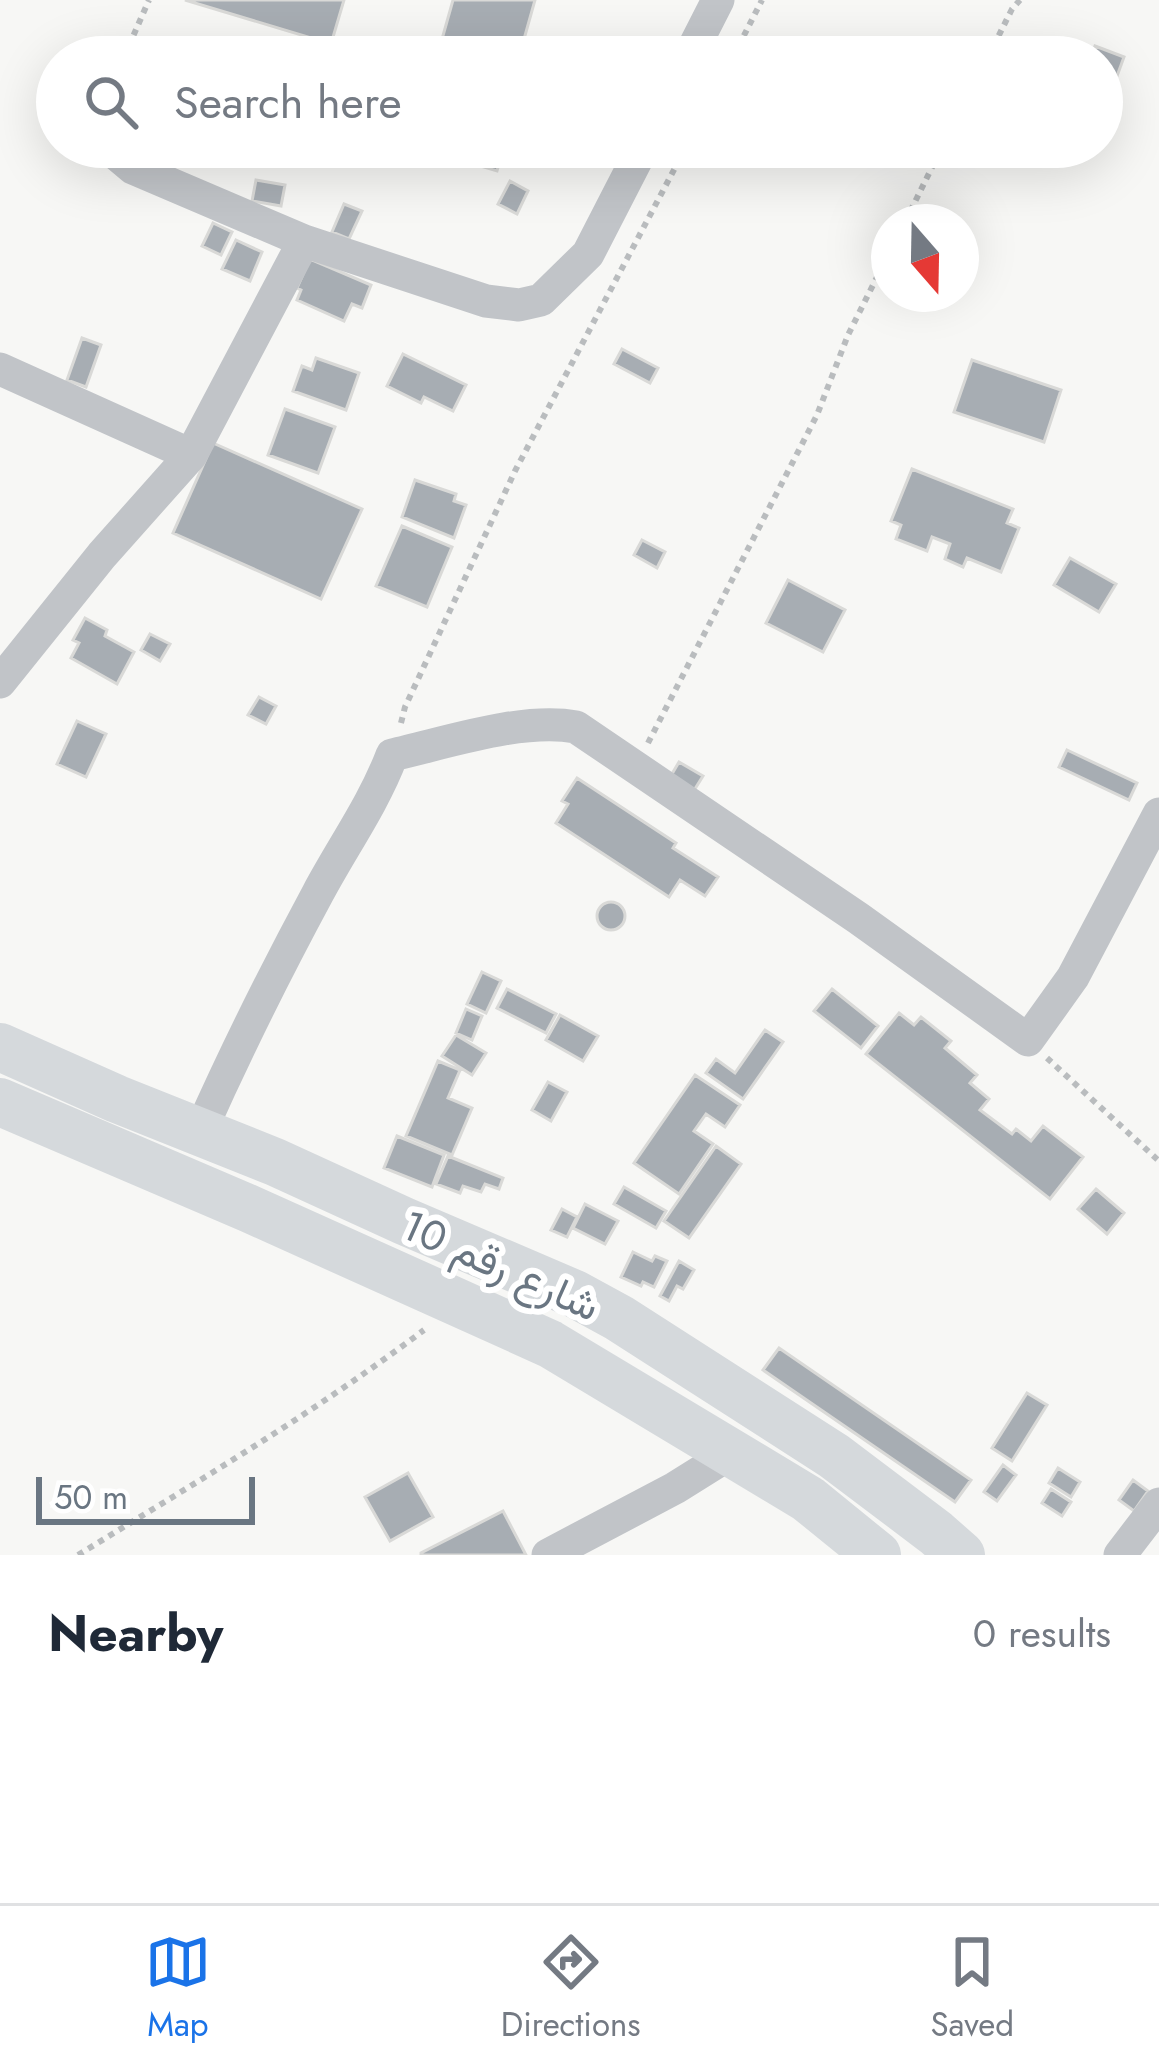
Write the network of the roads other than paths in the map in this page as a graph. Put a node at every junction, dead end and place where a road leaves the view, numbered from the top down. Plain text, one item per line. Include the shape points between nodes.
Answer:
1 (718, 0) edge
2 (700, 36) edge
3 (133, 168) edge
4 (632, 168) edge
5 (304, 241) junction
6 (0, 369) edge
7 (190, 455) junction
8 (0, 682) edge
9 (1159, 814) edge
10 (0, 1047) edge
11 (0, 1102) edge
12 (200, 1132) junction
13 (731, 1453) junction
14 (1159, 1504) edge
15 (938, 1547) edge
16 (548, 1555) edge
17 (877, 1555) edge
18 (1120, 1555) edge

1 - 2 street
3 - 5 street
4 - 5 street via 588,254 541,300 519,305
5 - 7 street
6 - 7 street
7 - 8 street
9 - 12 street via 1073,977 1028,1040 576,727 516,728 392,755
10 - 12 main road, شارع رقم 10
11 - 13 main road, شارع رقم 10 via 550,1344
12 - 15 main road, شارع رقم 10 via 619,1318 834,1456
13 - 16 street
13 - 17 main road, شارع رقم 10 via 808,1499
14 - 18 street

